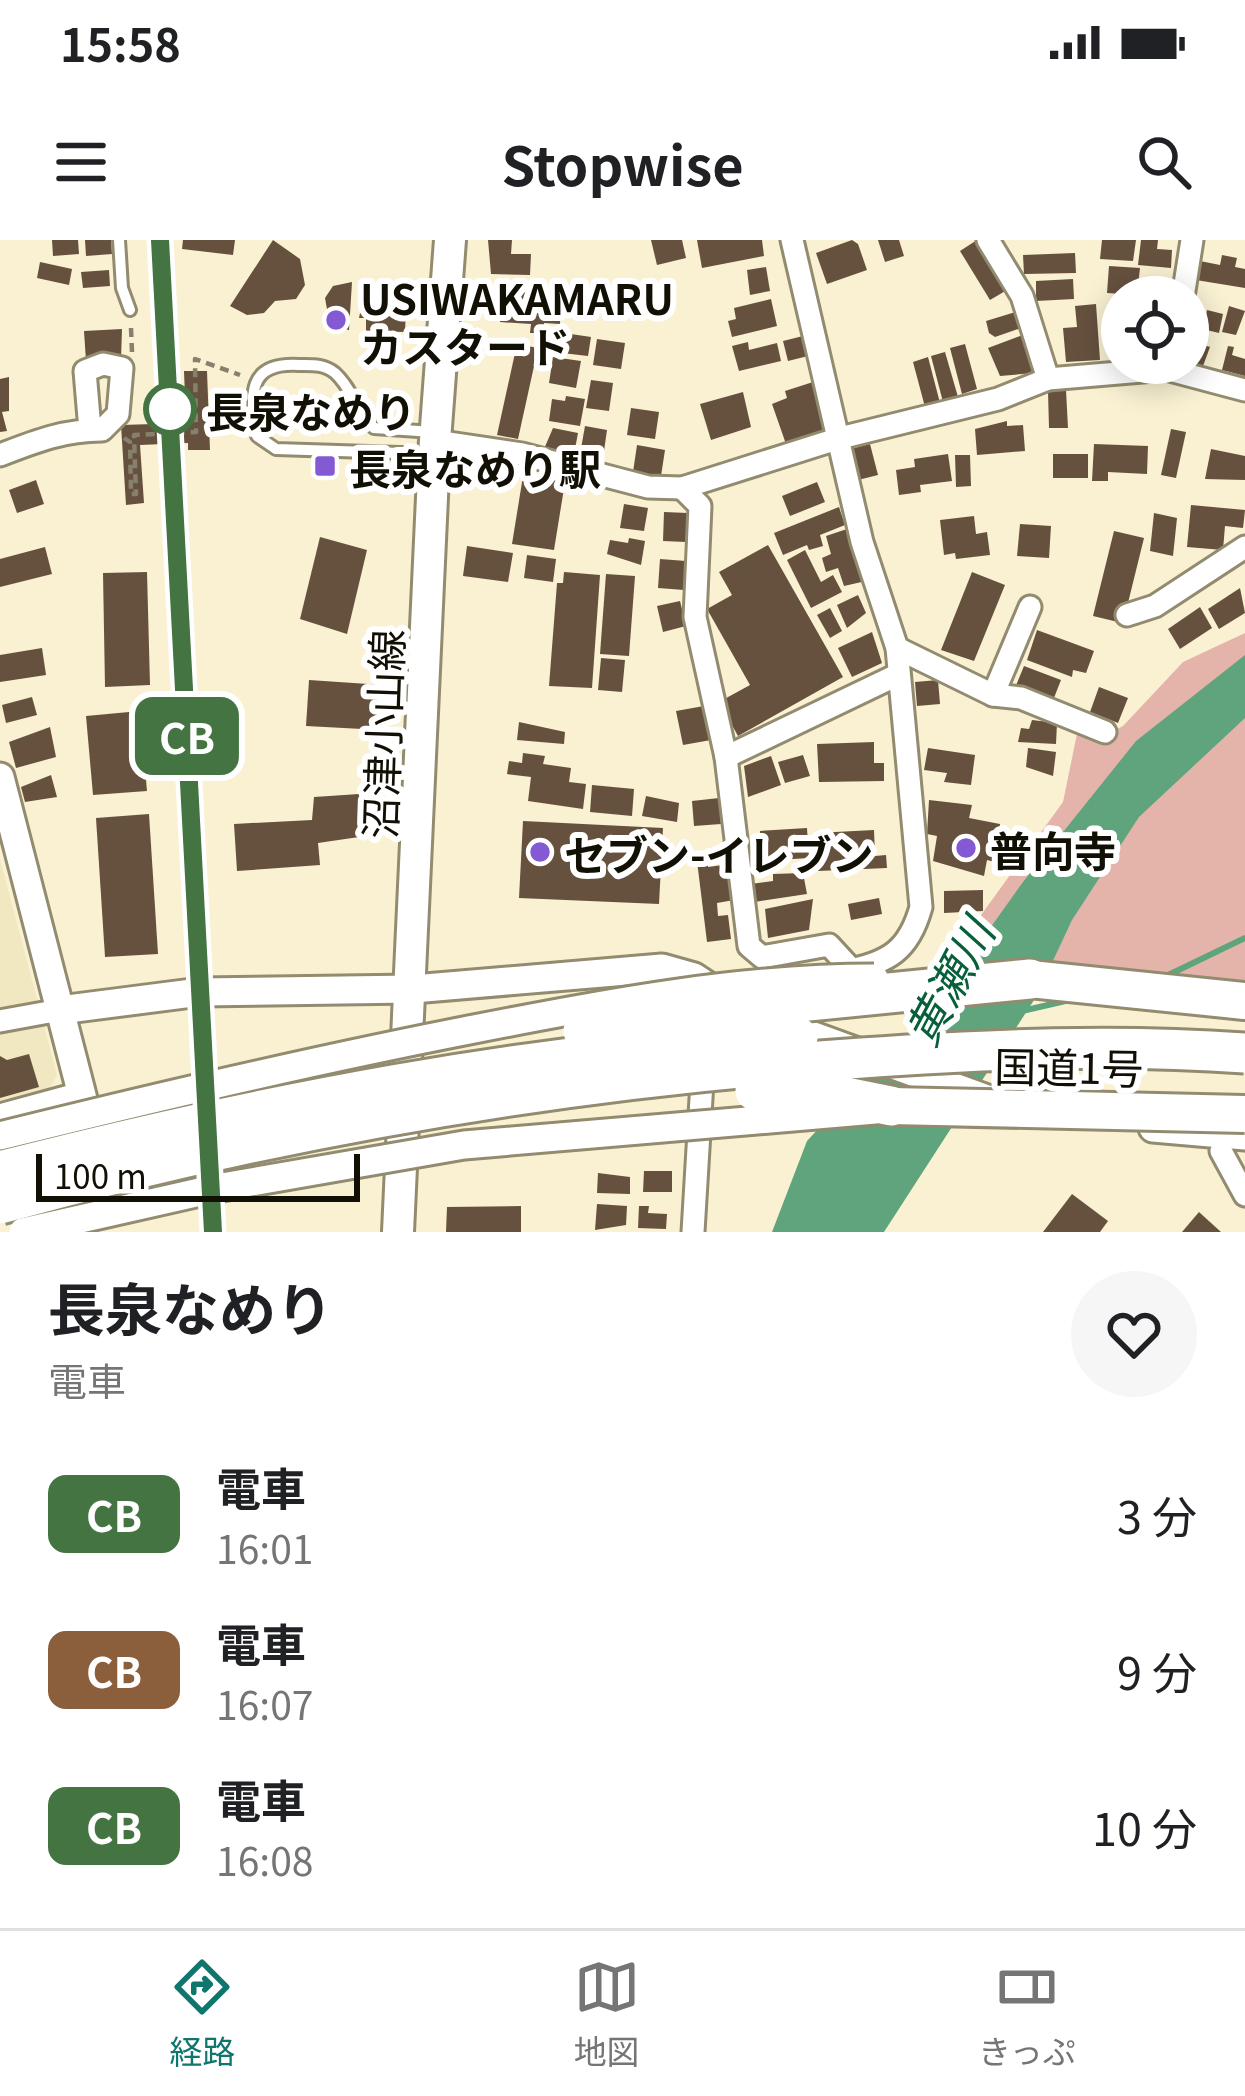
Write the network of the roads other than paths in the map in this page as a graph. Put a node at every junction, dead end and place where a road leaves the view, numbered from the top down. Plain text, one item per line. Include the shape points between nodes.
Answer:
1 (118, 240) edge
2 (450, 240) edge
3 (792, 240) edge
4 (988, 240) edge
5 (1192, 240) edge
6 (1187, 276) edge
7 (130, 310) dead end
8 (1101, 373) edge
9 (1048, 379) junction
10 (1209, 379) edge
11 (1245, 390) edge
12 (90, 430) dead end
13 (840, 438) junction
14 (435, 442) junction
15 (0, 455) edge
16 (682, 488) junction
17 (1245, 547) edge
18 (1030, 607) dead end
19 (1127, 615) dead end
20 (897, 648) junction
21 (897, 675) junction
22 (993, 695) junction
23 (1105, 732) dead end
24 (726, 758) junction
25 (0, 776) edge
26 (852, 970) junction
27 (1030, 979) junction
28 (707, 988) junction
29 (413, 989) junction
30 (1245, 1000) edge
31 (60, 1010) junction
32 (758, 1016) junction
33 (0, 1021) edge
34 (1245, 1032) edge
35 (1245, 1053) edge
36 (81, 1096) junction
37 (891, 1106) junction
38 (1245, 1114) edge
39 (0, 1118) edge
40 (332, 1128) junction
41 (0, 1136) edge
42 (1233, 1144) edge
43 (0, 1170) edge
44 (1245, 1195) edge
45 (0, 1204) edge
46 (23, 1232) edge
47 (121, 1232) edge
48 (398, 1232) edge
49 (693, 1232) edge

1 - 7 lane
2 - 14 main road, 沼津小山線
3 - 13 street
4 - 9 street via 1022,296
5 - 6 street
8 - 9 street
9 - 13 street
10 - 11 street
12 - 15 street via 66,430
13 - 16 street
13 - 20 street via 862,542
14 - 14 lane via 374,428 326,366 278,364 256,380 257,436 275,448
14 - 16 street
14 - 29 main road, 沼津小山線
16 - 24 street via 700,506 695,617
17 - 19 street via 1155,606
18 - 22 street
20 - 21 street
20 - 22 street
21 - 24 street
21 - 26 street via 921,907 899,954
22 - 23 street
24 - 26 street via 749,946 761,958 829,945
25 - 31 street
26 - 32 street via 782,984
27 - 30 highway, 国道1号
27 - 41 street, bridge via 827,978 662,994 394,1045
27 - 43 highway, bridge via 568,1033 218,1107
28 - 29 street via 662,968
28 - 32 street
28 - 49 street
29 - 31 street via 200,992
29 - 48 main road, 沼津小山線
31 - 33 street
31 - 36 street
32 - 42 street, bridge via 1018,1111
34 - 43 highway, bridge via 1062,1025 722,1041 563,1058 370,1088
35 - 40 highway, bridge via 1094,1048 782,1063 622,1080
36 - 39 street
36 - 47 street
37 - 38 highway, 国道1号, bridge
37 - 40 highway, bridge via 807,1089 695,1093
37 - 46 street, bridge via 442,1148
40 - 45 highway, bridge
42 - 44 street

